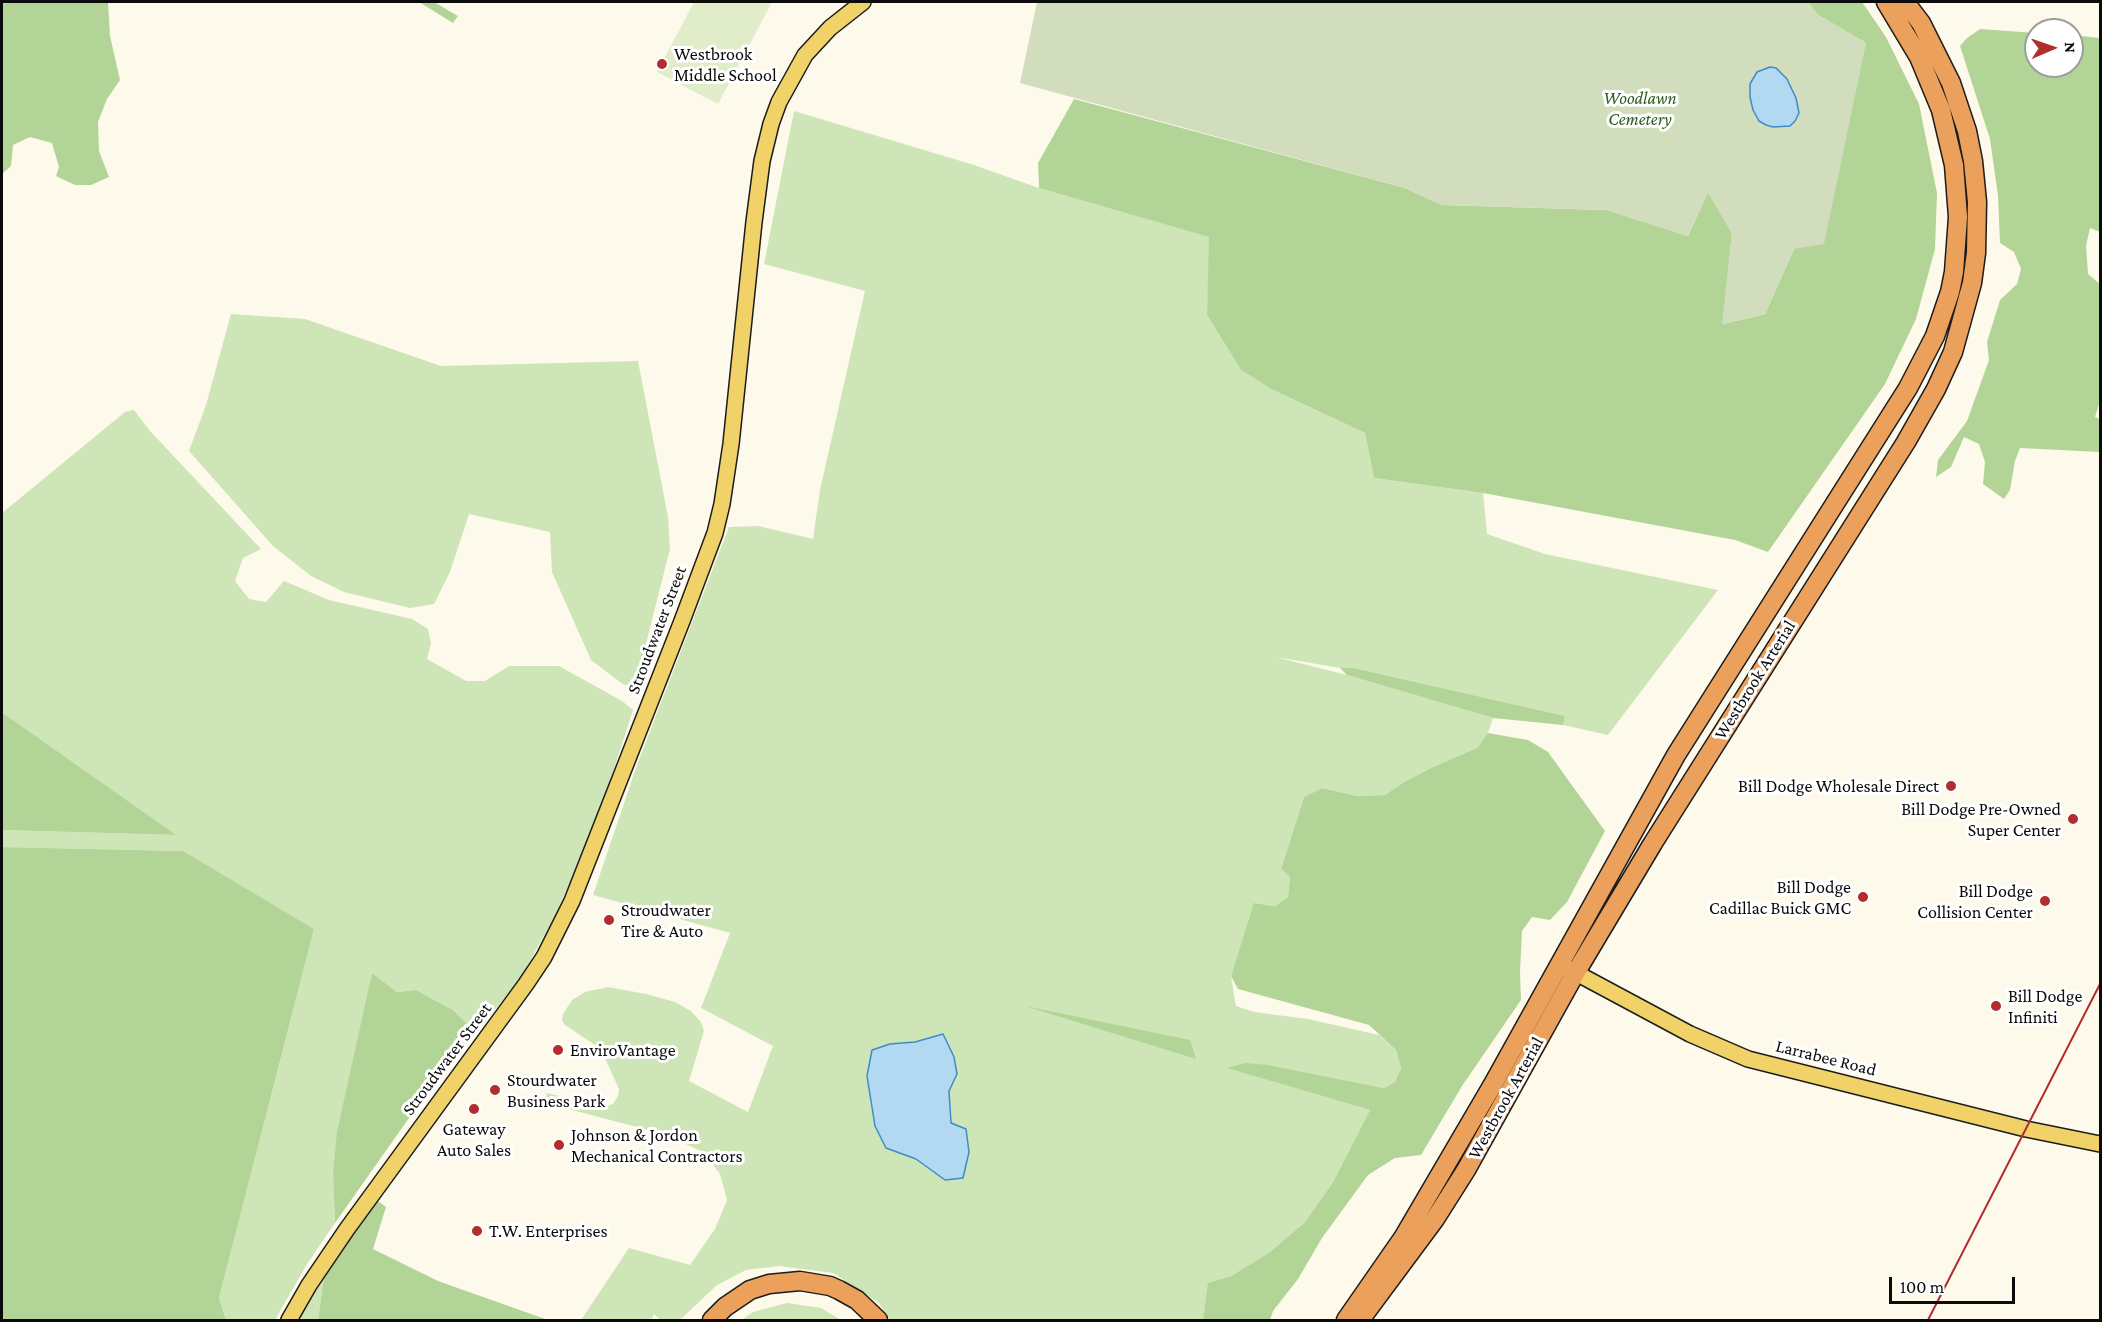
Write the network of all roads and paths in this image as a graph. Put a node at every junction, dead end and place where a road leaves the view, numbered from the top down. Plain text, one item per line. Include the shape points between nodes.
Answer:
1 (863, 2) edge
2 (1886, 2) edge
3 (1905, 2) edge
4 (1915, 2) edge
5 (1921, 23) junction
6 (1568, 968) junction
7 (2100, 1144) edge
8 (289, 1320) edge
9 (712, 1320) edge
10 (721, 1320) edge
11 (870, 1320) edge
12 (878, 1320) edge
13 (1346, 1320) edge
14 (1360, 1320) edge

1 - 8 main road, Stroudwater Street via 830,28 806,55 771,124 762,161 731,444 715,533 584,872 555,937 526,984 347,1228
2 - 6 highway, Westbrook Arterial via 1919,57 1941,110 1954,165 1958,217 1950,292 1935,336 1908,388 1676,755
3 - 5 highway, Westbrook Arterial
4 - 5 highway
5 - 6 highway, Westbrook Arterial via 1959,102 1975,181 1976,253 1953,352 1906,442 1659,833
6 - 7 main road, Larrabee Road via 1690,1034 1748,1059
6 - 13 highway, Westbrook Arterial via 1492,1086 1403,1238
6 - 14 highway, Westbrook Arterial via 1466,1170
9 - 12 highway via 750,1290 800,1281 839,1290 857,1300
10 - 11 highway via 759,1294 799,1287 838,1297

